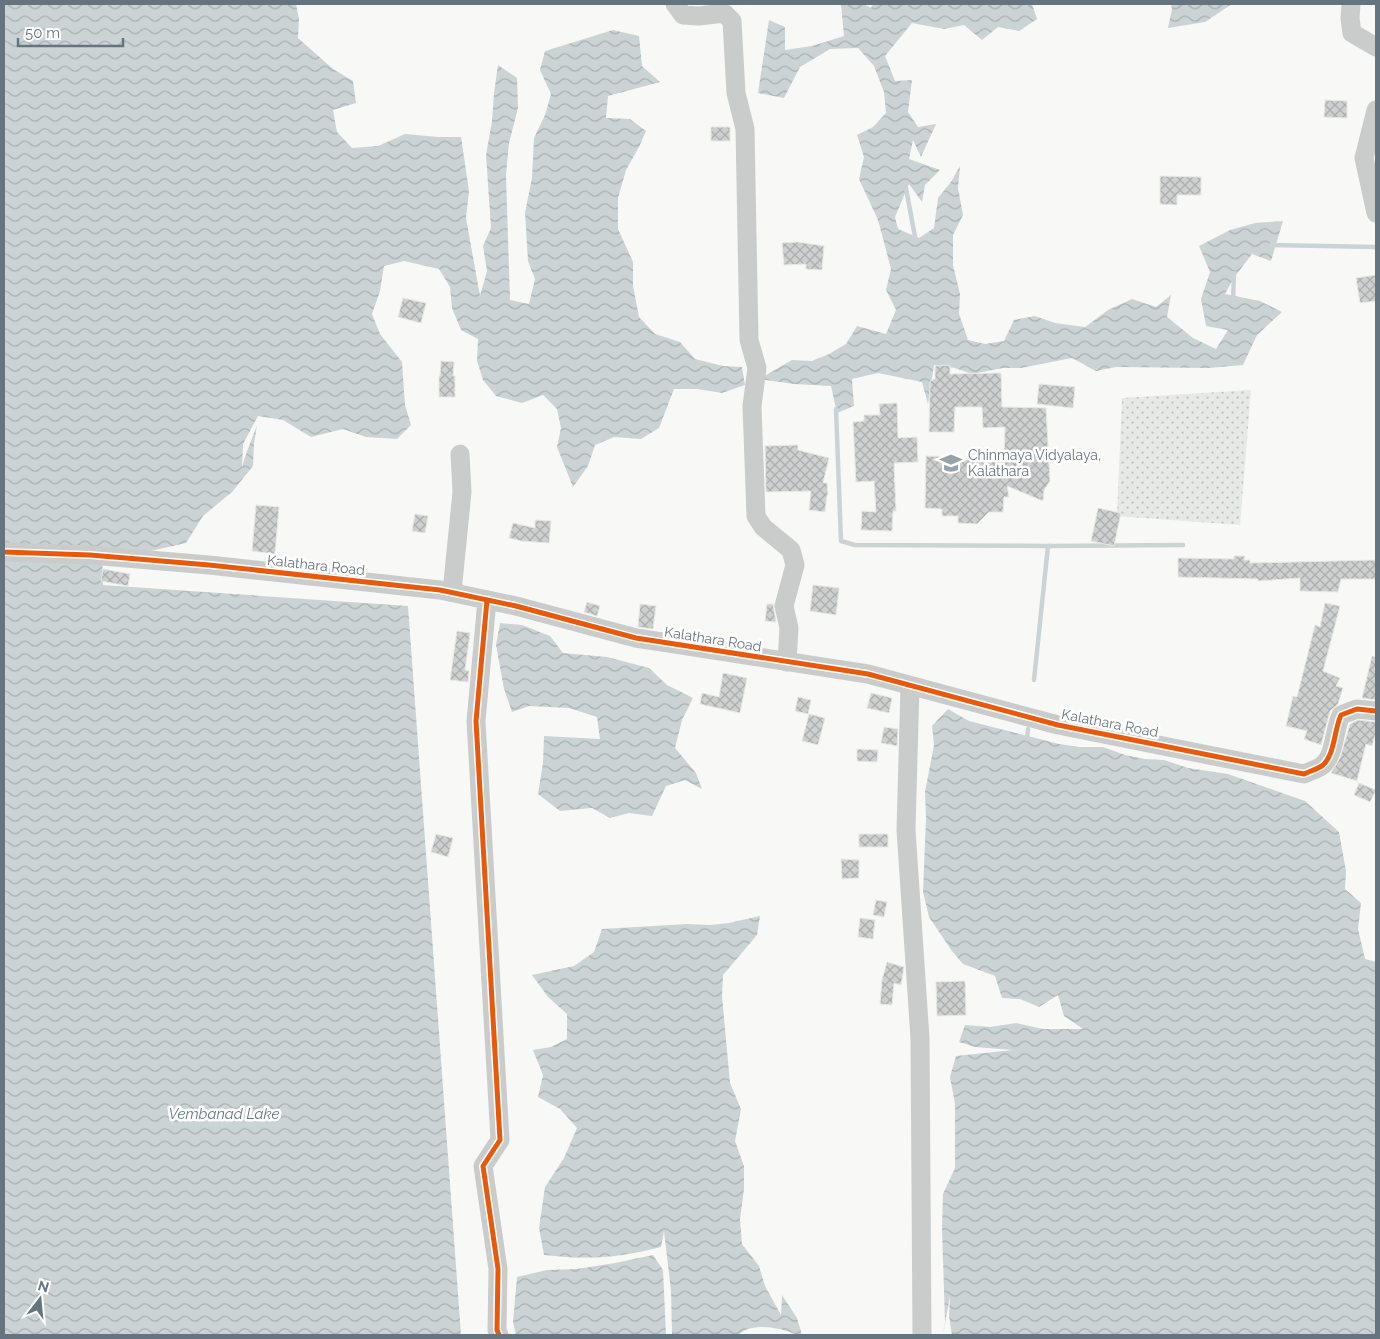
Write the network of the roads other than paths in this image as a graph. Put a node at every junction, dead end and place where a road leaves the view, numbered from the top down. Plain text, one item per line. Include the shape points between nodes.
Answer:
1 (675, 4) edge
2 (1351, 4) edge
3 (1376, 47) edge
4 (1376, 110) edge
5 (1376, 213) edge
6 (460, 454) dead end
7 (4, 552) edge
8 (452, 592) junction
9 (487, 600) junction
10 (787, 662) junction
11 (910, 686) junction
12 (1376, 711) edge
13 (499, 1335) edge
14 (922, 1335) edge

1 - 10 street via 683,15 724,13 732,21 736,93 745,129 749,340 757,368 752,406 756,516 763,527 791,550 795,565 784,606 789,628
2 - 3 street via 1352,33
4 - 5 street via 1364,158
6 - 8 street via 462,492
7 - 8 street, Kalathara Road via 209,565
8 - 9 street, Kalathara Road
9 - 10 street, Kalathara Road via 636,638
9 - 13 street via 476,721 500,1140 483,1166 498,1270
10 - 11 street, Kalathara Road via 868,674
11 - 12 street, Kalathara Road via 1058,725 1304,774 1324,764 1331,752 1341,715 1356,709
11 - 14 street via 906,830 920,1038

